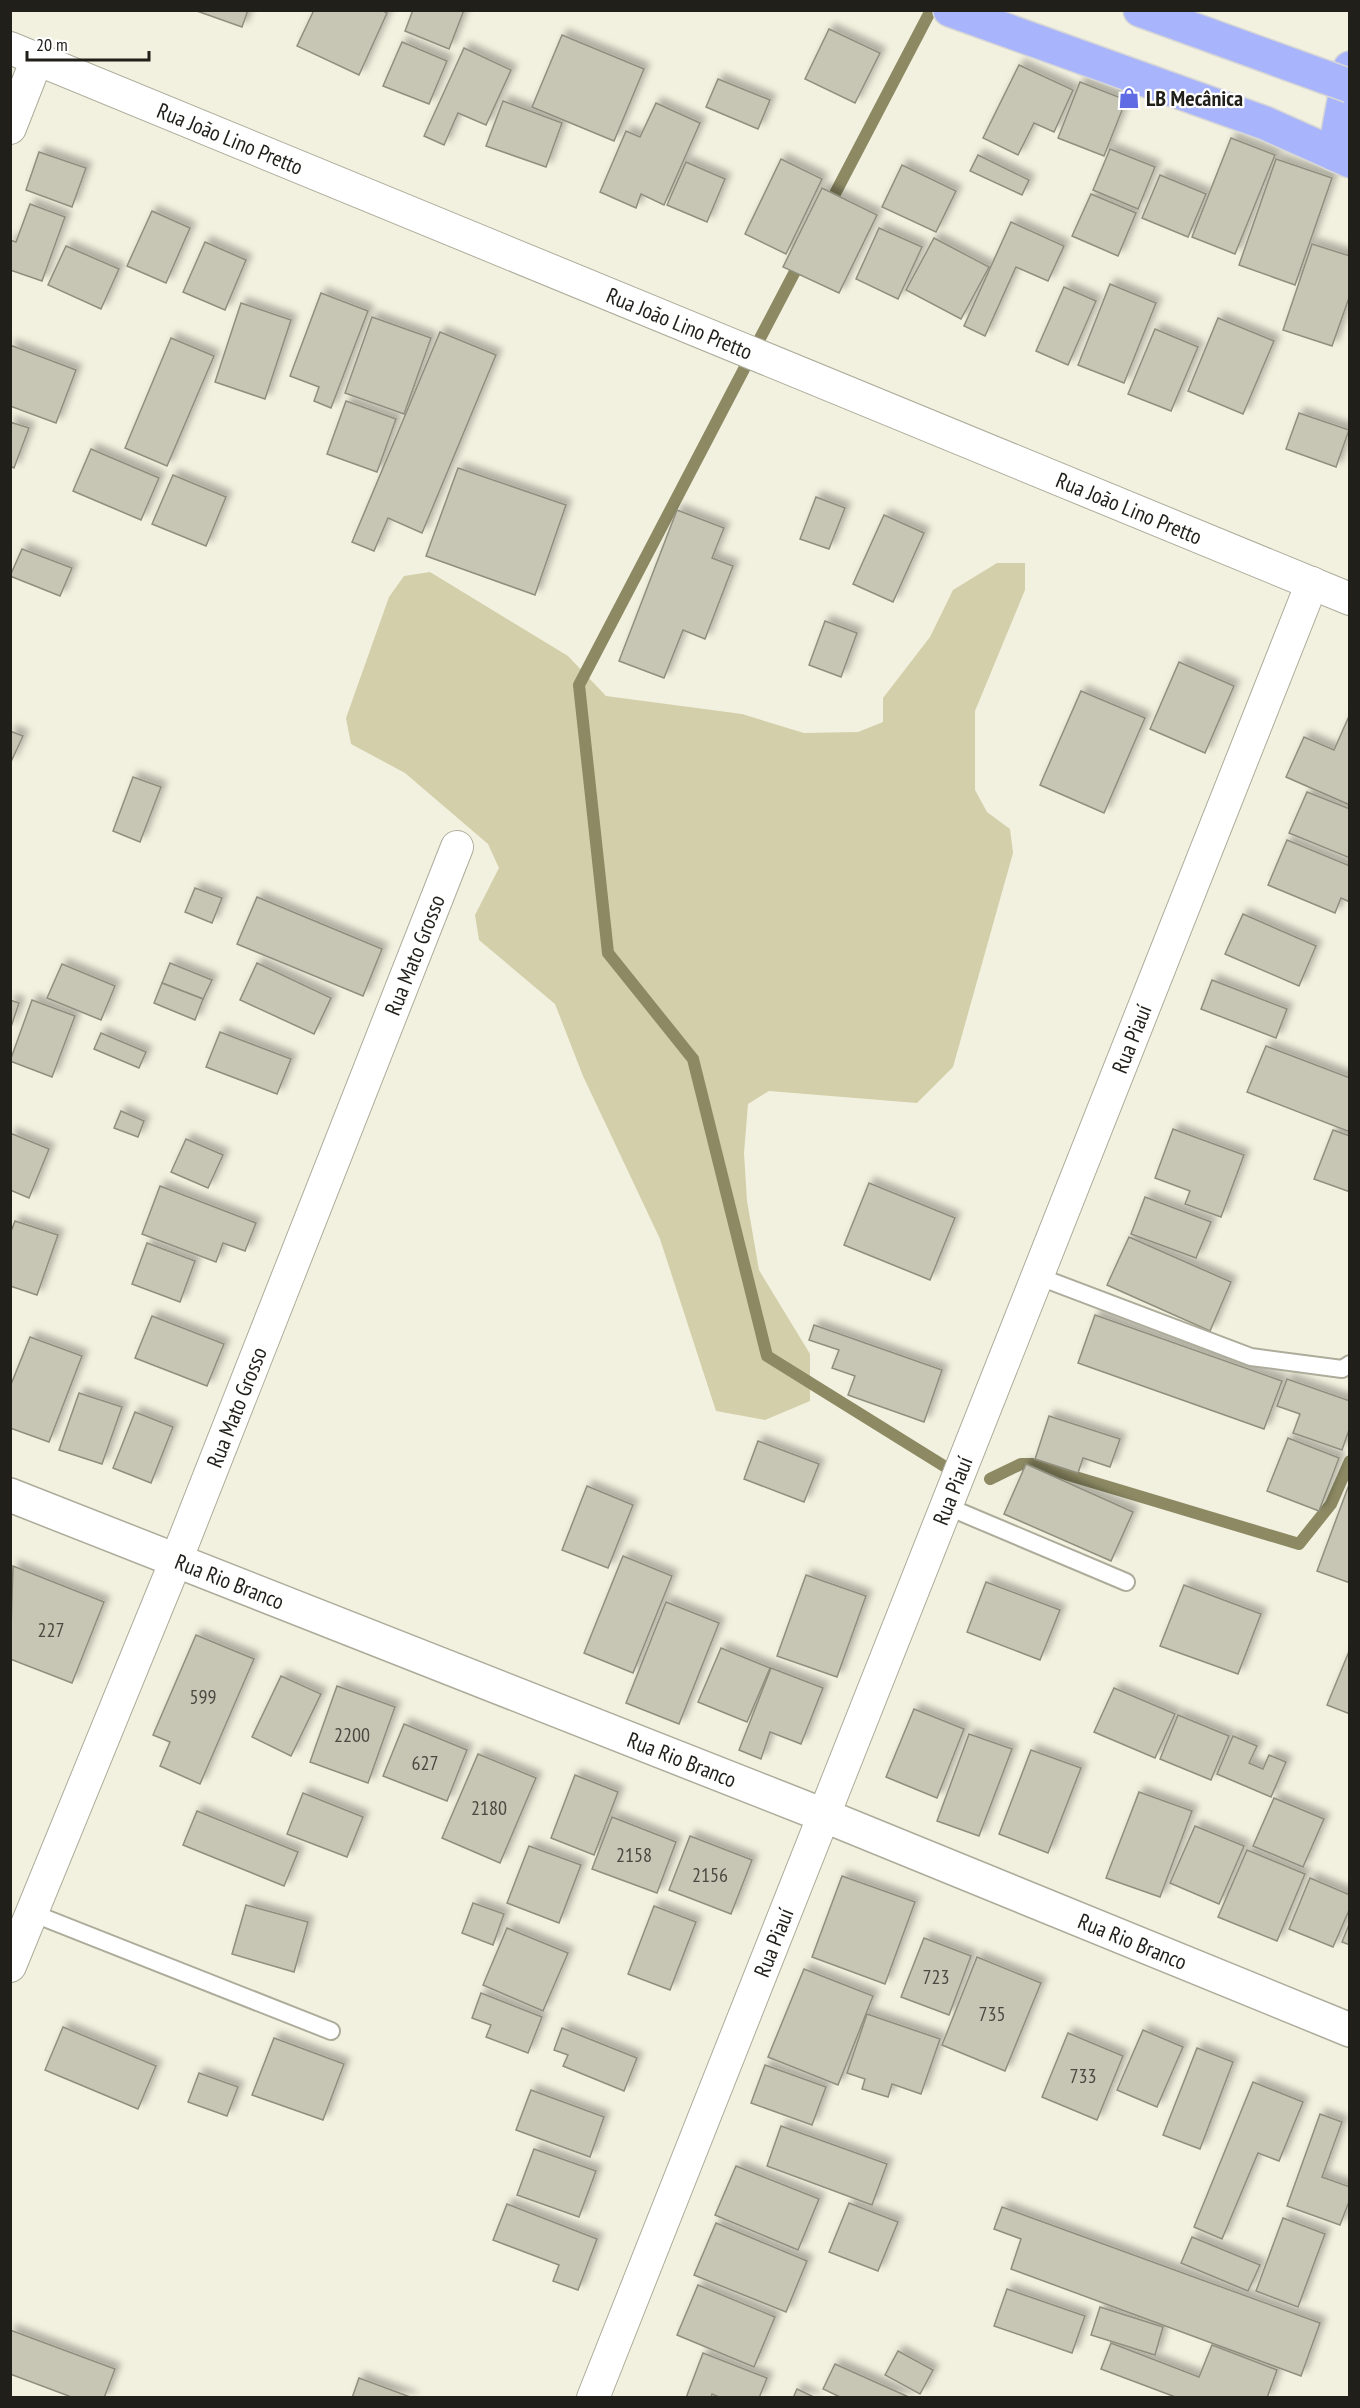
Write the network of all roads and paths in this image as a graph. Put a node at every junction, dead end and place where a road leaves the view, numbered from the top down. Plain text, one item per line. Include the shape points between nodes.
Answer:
1 (950, 10) edge
2 (1140, 10) edge
3 (24, 53) edge
4 (1341, 77) edge
5 (10, 128) edge
6 (1342, 157) edge
7 (1312, 583) junction
8 (1350, 598) edge
9 (457, 847) dead end
10 (1037, 1276) junction
11 (1350, 1364) edge
12 (10, 1495) edge
13 (946, 1506) junction
14 (177, 1558) junction
15 (1126, 1582) dead end
16 (823, 1815) junction
17 (32, 1913) junction
18 (10, 1966) edge
19 (1350, 2030) edge
20 (332, 2031) dead end
21 (593, 2397) edge

1 - 6 highway via 1265,123
2 - 4 highway
3 - 5 street
3 - 7 street, Rua João Lino Pretto
4 - 6 highway
7 - 8 street, Rua João Lino Pretto
7 - 10 street, Rua Piauí
9 - 14 street, Rua Mato Grosso
10 - 11 lane via 1251,1357 1342,1369
10 - 13 street, Rua Piauí
12 - 14 street, Rua Rio Branco
13 - 15 lane
13 - 16 street, Rua Piauí
14 - 16 street, Rua Rio Branco
14 - 17 street, Rua Mato Grosso
16 - 19 street, Rua Rio Branco
16 - 21 street, Rua Piauí
17 - 18 street, Rua Mato Grosso
17 - 20 lane

